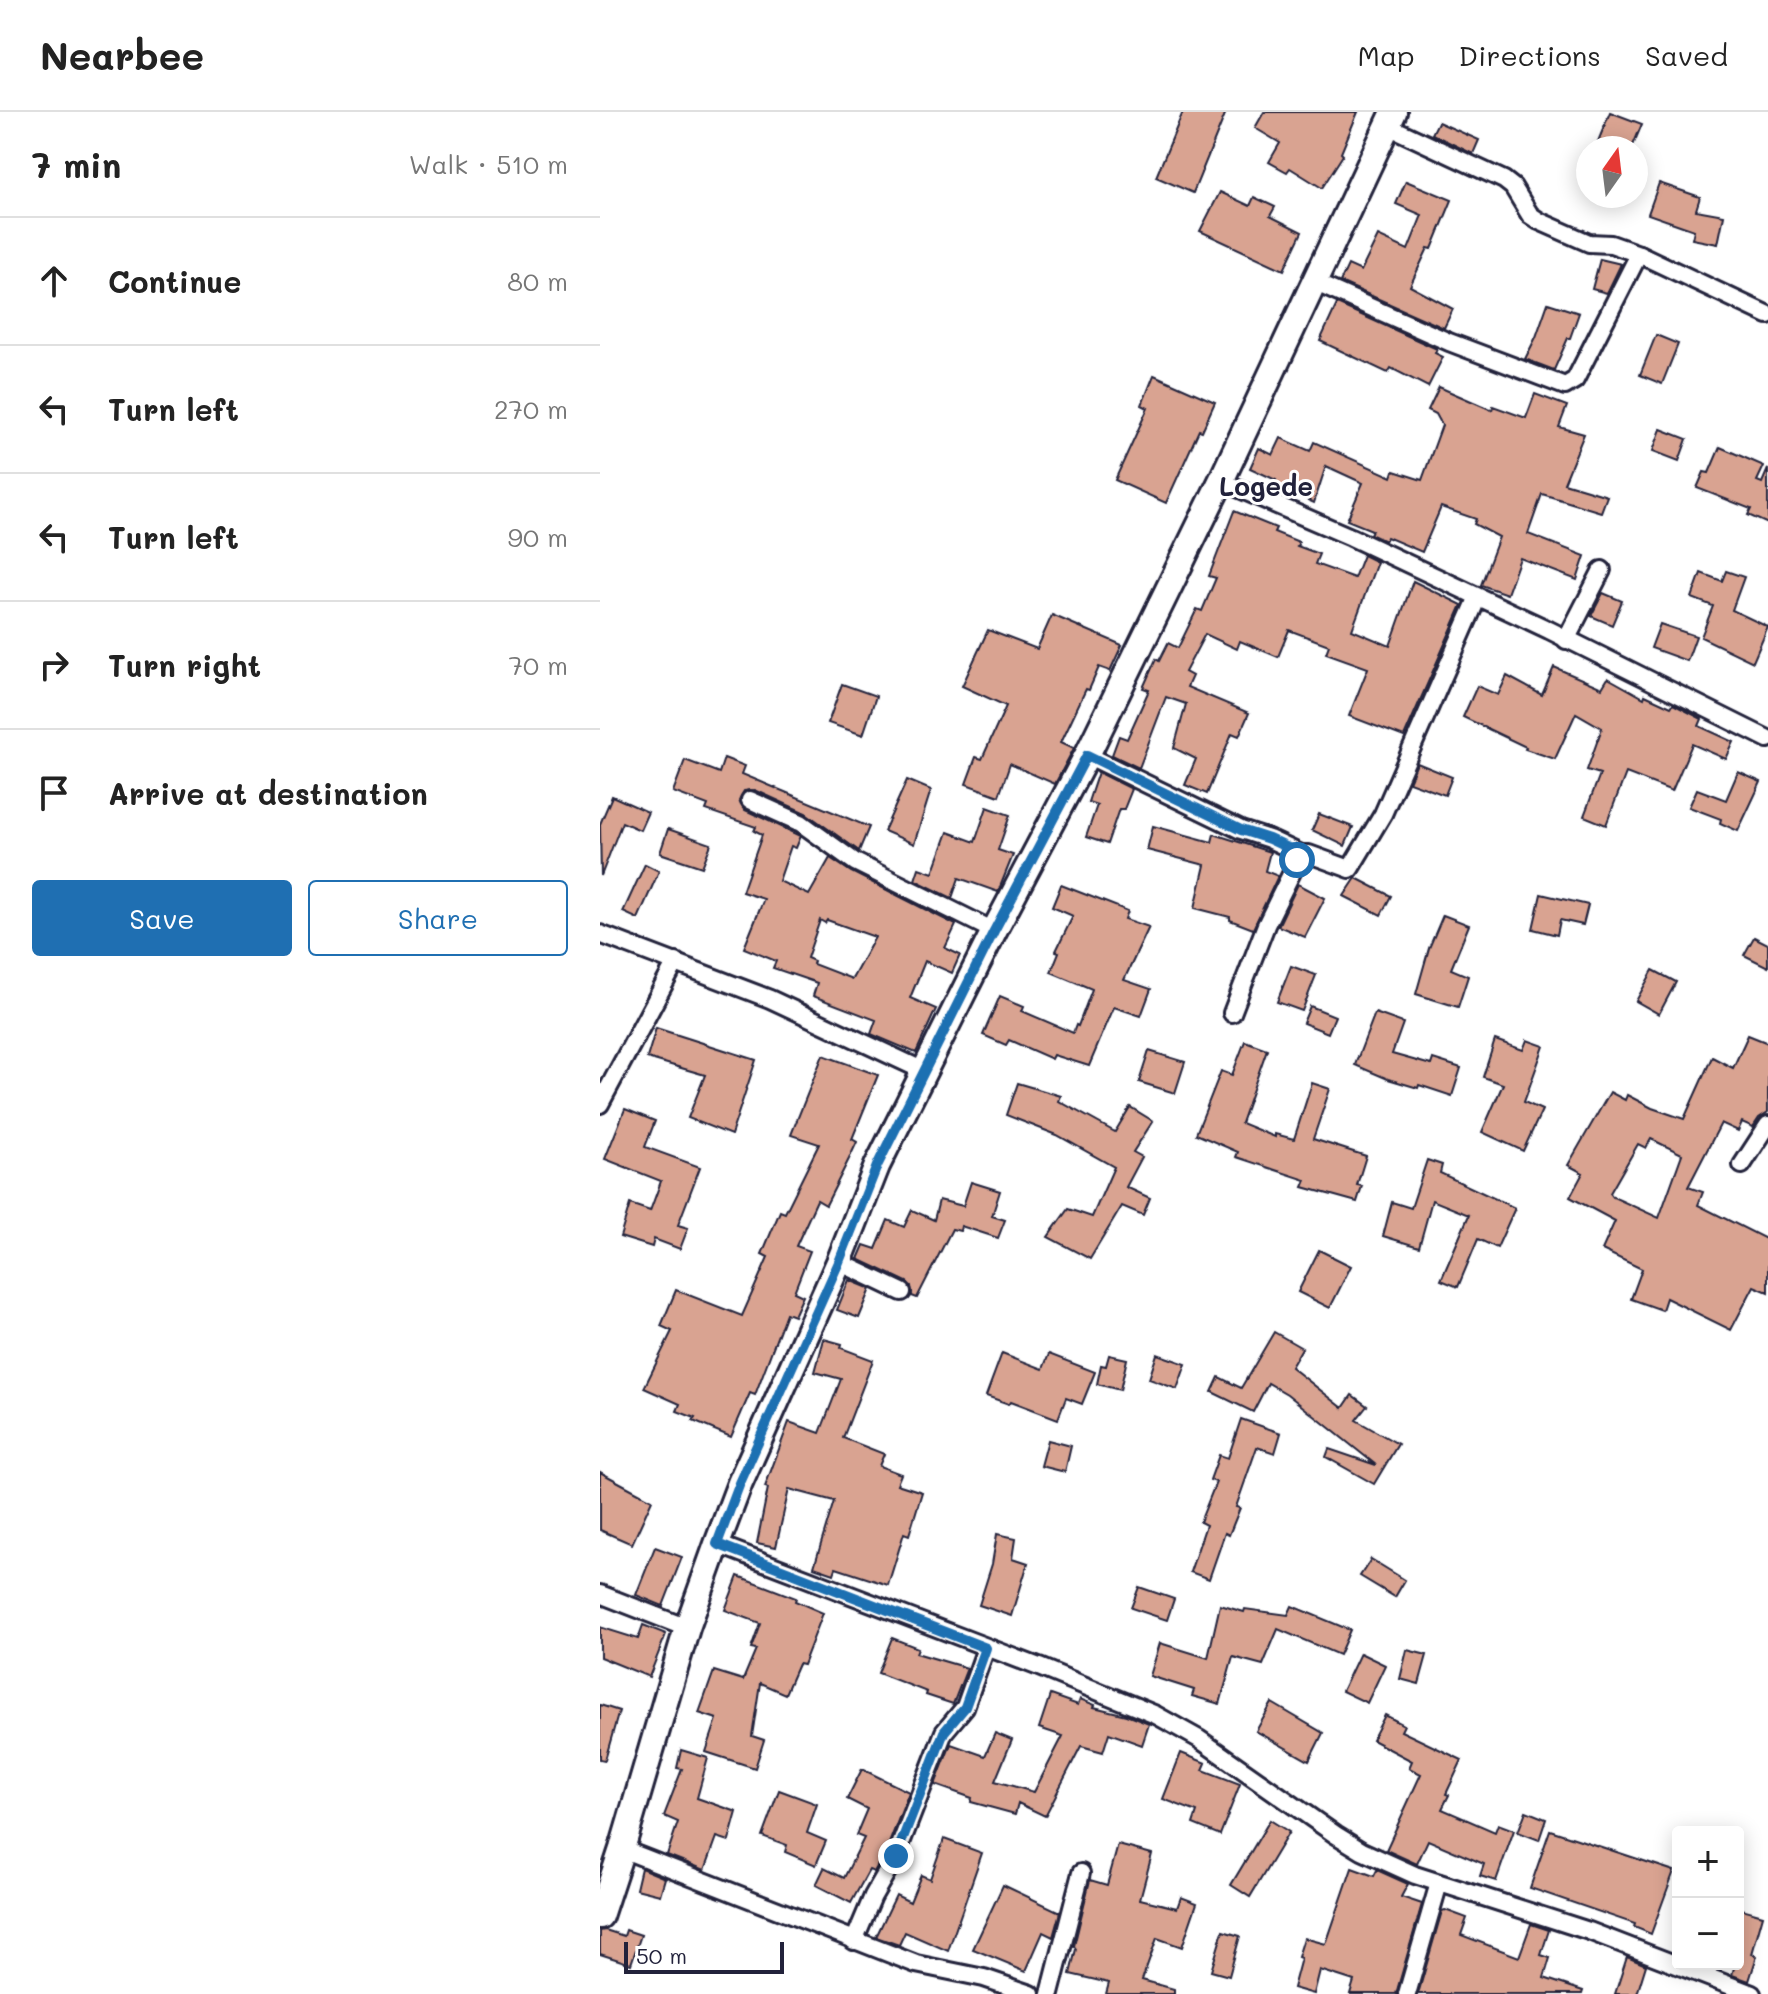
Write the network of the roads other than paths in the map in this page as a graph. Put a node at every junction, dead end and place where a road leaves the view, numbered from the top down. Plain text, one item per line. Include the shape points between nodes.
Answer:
1 (1391, 119) edge
2 (1639, 254) junction
3 (1316, 283) junction
4 (1768, 315) edge
5 (1221, 481) junction
6 (1602, 570) dead end
7 (1477, 599) junction
8 (1566, 640) junction
9 (1768, 739) edge
10 (1087, 755) junction
11 (750, 800) dead end
12 (1301, 854) junction
13 (994, 931) junction
14 (600, 934) edge
15 (676, 962) junction
16 (1232, 1013) dead end
17 (924, 1071) junction
18 (600, 1104) edge
19 (1768, 1125) edge
20 (1742, 1165) dead end
21 (839, 1262) junction
22 (902, 1292) dead end
23 (717, 1544) junction
24 (600, 1594) edge
25 (687, 1628) junction
26 (986, 1648) junction
27 (622, 1849) junction
28 (1081, 1873) dead end
29 (1439, 1883) junction
30 (600, 1916) edge
31 (854, 1941) junction
32 (1031, 1994) edge
33 (1050, 1994) edge
34 (1407, 1994) edge
35 (1752, 1994) edge

1 - 2 street via 1504,180 1539,221 1589,243
1 - 3 street
2 - 3 street via 1568,386 1444,340
2 - 4 street
3 - 5 street
5 - 7 street
5 - 10 street
6 - 8 street
7 - 8 street
7 - 12 street via 1383,814 1356,863 1344,869
8 - 9 street
10 - 12 street
10 - 13 street
11 - 13 street via 801,823 855,862
12 - 16 street
13 - 17 street
14 - 15 street
15 - 17 street
15 - 18 street
17 - 21 street via 877,1166
19 - 20 street
21 - 22 street
21 - 23 street
23 - 25 street
23 - 26 street
24 - 25 street
25 - 27 street
26 - 29 street via 1156,1715 1362,1851
26 - 31 street via 965,1707 944,1732 896,1856
27 - 30 street
27 - 31 street
28 - 33 street
29 - 34 street
29 - 35 street via 1603,1936
31 - 32 street via 916,1964

